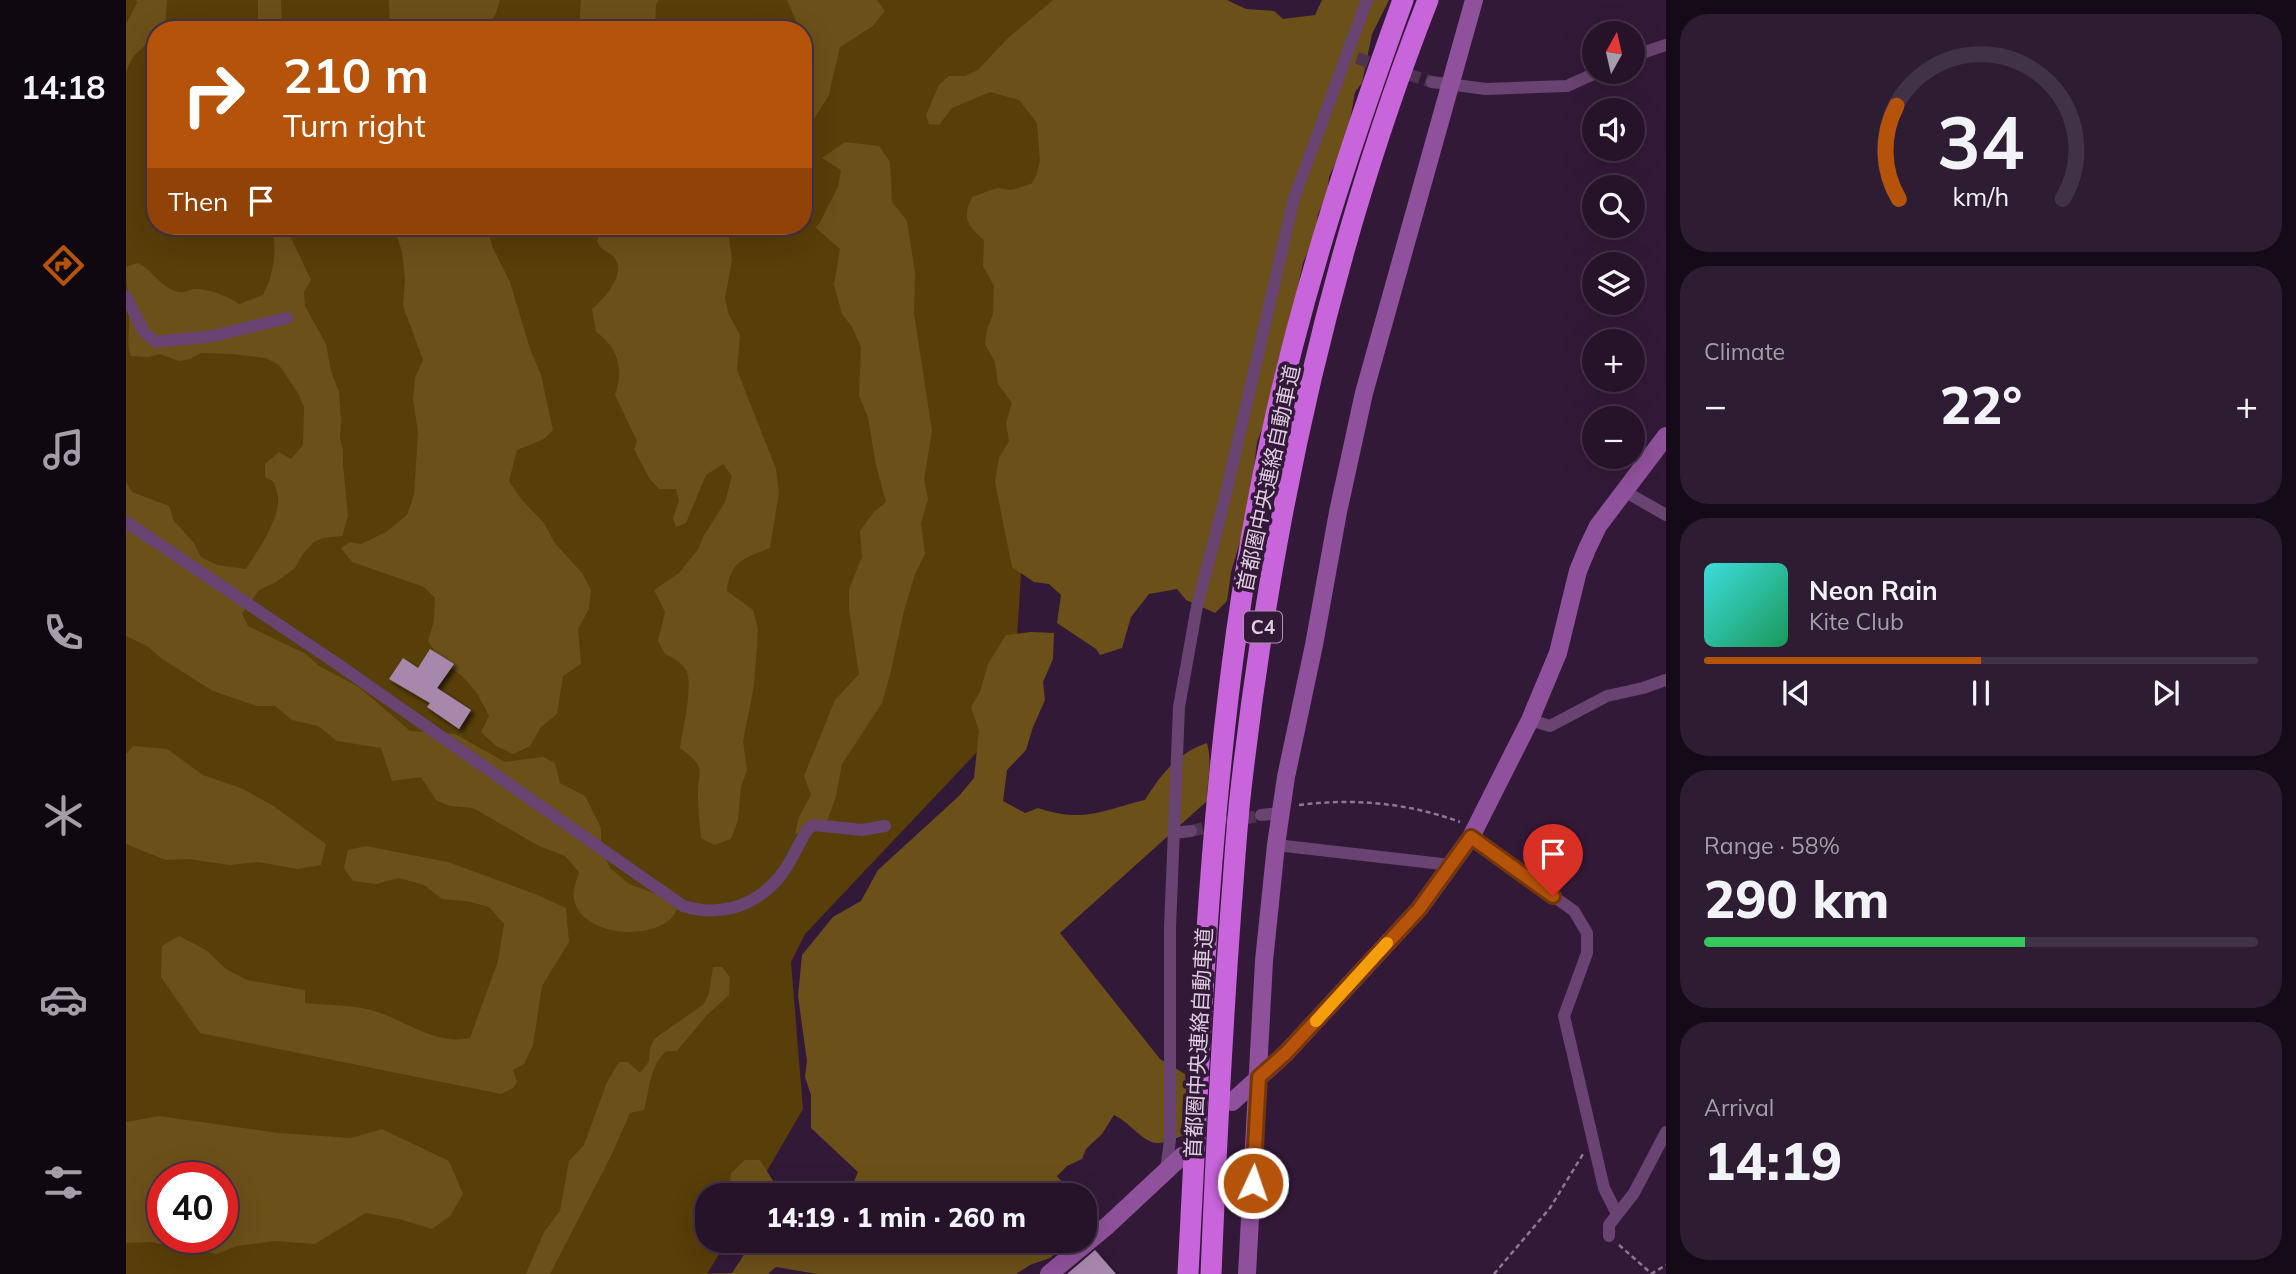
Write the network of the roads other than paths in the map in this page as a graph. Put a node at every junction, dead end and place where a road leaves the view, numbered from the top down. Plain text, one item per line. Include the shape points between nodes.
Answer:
1 (1367, 0) edge
2 (1403, 0) edge
3 (1428, 0) edge
4 (1474, 0) edge
5 (1666, 45) edge
6 (1645, 52) edge
7 (1582, 79) edge
8 (1432, 82) tunnel mouth
9 (1451, 86) junction
10 (126, 297) edge
11 (287, 318) dead end
12 (1666, 436) edge
13 (1624, 491) junction
14 (1666, 515) edge
15 (126, 522) edge
16 (1666, 680) edge
17 (1530, 720) junction
18 (1281, 810) junction
19 (1261, 815) tunnel mouth
20 (885, 826) dead end
21 (1191, 831) tunnel mouth
22 (1173, 833) junction
23 (1474, 833) junction
24 (1276, 845) junction
25 (1451, 865) junction
26 (1259, 1077) junction
27 (1232, 1102) dead end
28 (1666, 1132) edge
29 (1182, 1156) dead end
30 (1166, 1170) junction
31 (1617, 1214) junction
32 (1609, 1236) road end
33 (1049, 1274) edge
34 (1188, 1274) edge
35 (1211, 1274) edge
36 (1247, 1274) edge

1 - 22 street via 1352,57 1294,198 1197,606 1179,707
2 - 34 highway, 首都圏中央連絡自動車道 / C4 via 1338,190 1301,317 1270,437 1248,559 1218,800
3 - 35 highway, 首都圏中央連絡自動車道 / C4 via 1338,272 1273,564 1239,802 1222,1025
4 - 9 street
5 - 6 street
7 - 9 street via 1567,86
8 - 9 street
9 - 18 street via 1364,393
10 - 11 street via 144,332 156,342 212,336
12 - 13 street
13 - 14 street
13 - 17 street via 1587,548 1558,653
15 - 20 street via 683,906 723,912 760,896 774,884 814,825 862,830
16 - 17 street via 1607,696 1550,726
17 - 23 street
18 - 19 street
18 - 24 street
21 - 22 street
22 - 30 street
23 - 25 street
23 - 31 street via 1574,911 1587,933 1587,953 1564,1016 1591,1139
24 - 25 street
24 - 26 street
25 - 26 street via 1419,909
26 - 27 street
26 - 36 street
28 - 31 street
29 - 30 street
30 - 33 street
31 - 32 street via 1609,1225

